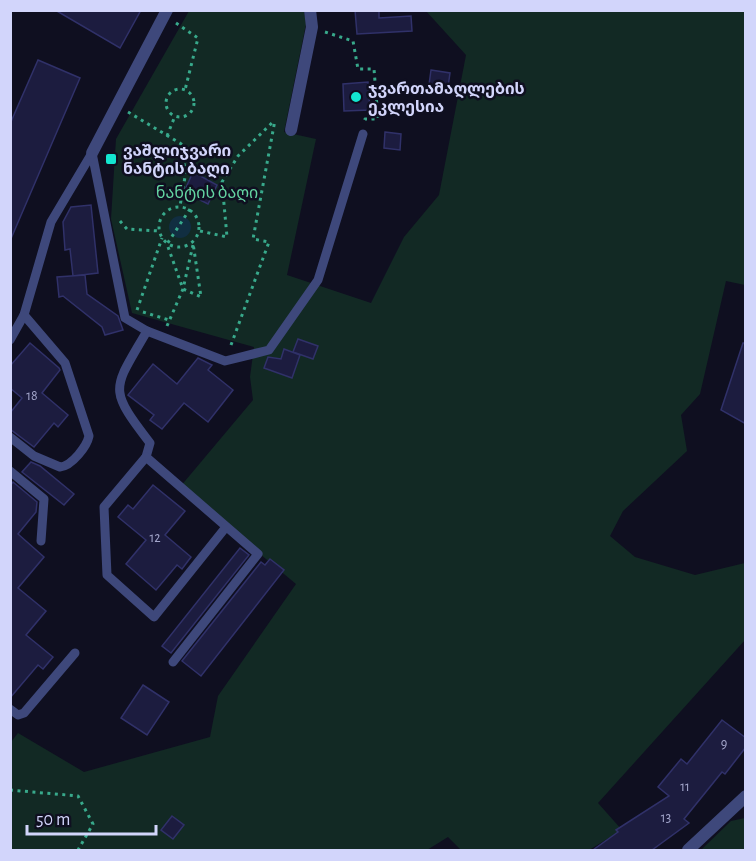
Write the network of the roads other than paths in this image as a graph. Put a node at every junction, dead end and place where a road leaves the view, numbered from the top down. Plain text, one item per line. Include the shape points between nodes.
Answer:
1 (310, 10) edge
2 (166, 13) edge
3 (291, 130) dead end
4 (363, 134) road end
5 (92, 153) junction
6 (24, 315) junction
7 (147, 331) junction
8 (10, 340) edge
9 (10, 437) edge
10 (146, 457) junction
11 (10, 471) edge
12 (226, 527) junction
13 (41, 541) dead end
14 (75, 653) dead end
15 (173, 662) dead end
16 (10, 709) edge
17 (746, 796) edge
18 (688, 850) edge

1 - 3 street via 312,27
2 - 5 street
4 - 7 lane via 318,280 269,350 225,361
5 - 6 lane via 51,222
5 - 7 lane via 125,318
6 - 8 lane
6 - 9 lane via 65,363 89,436 70,464 60,467 34,456
7 - 10 lane via 118,380 122,407 150,443
10 - 12 lane
10 - 12 lane via 104,507 107,576 154,617
11 - 13 lane via 44,499
12 - 15 lane via 258,554
14 - 16 lane via 24,713 18,715
17 - 18 street

